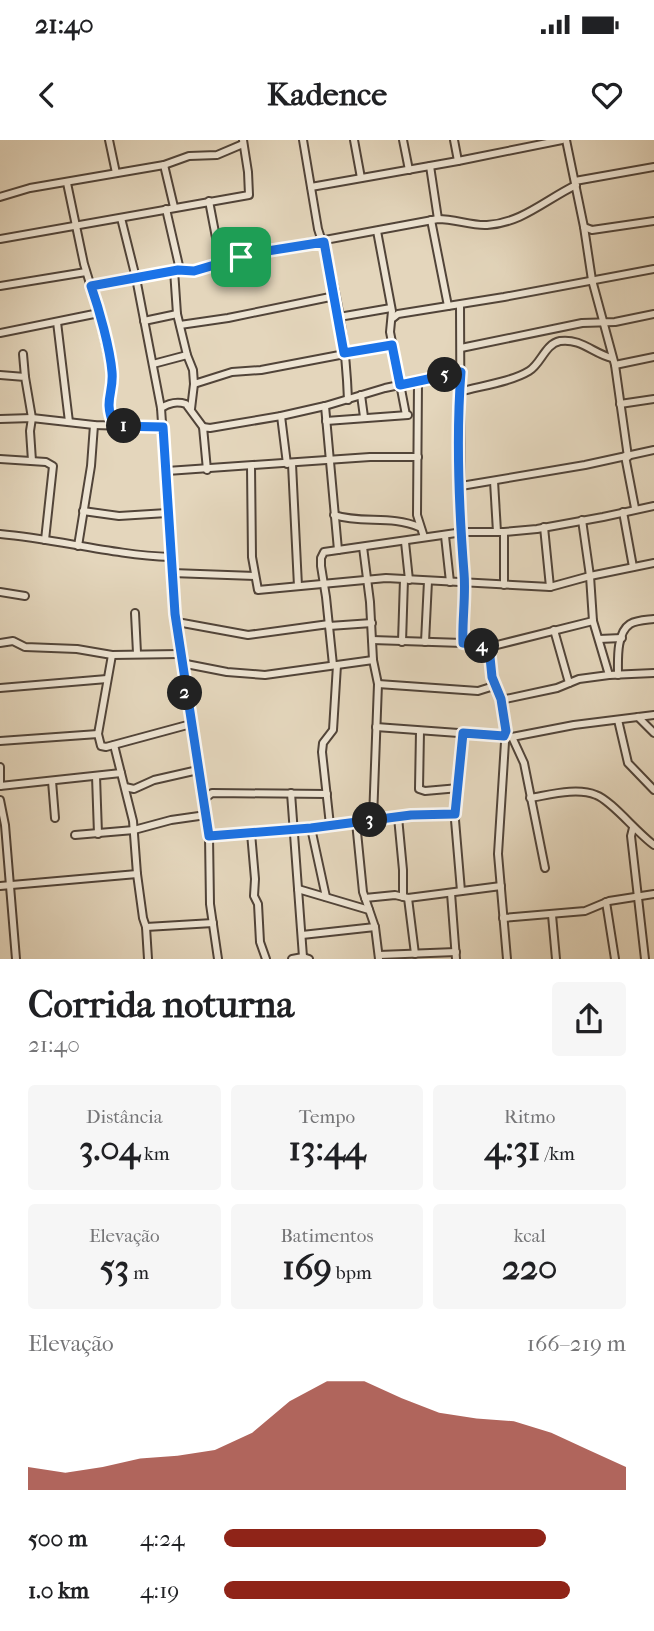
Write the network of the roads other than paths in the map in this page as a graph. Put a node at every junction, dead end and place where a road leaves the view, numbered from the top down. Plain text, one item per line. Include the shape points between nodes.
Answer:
1 (109, 140) edge
2 (303, 140) edge
3 (355, 140) edge
4 (403, 140) edge
5 (454, 140) edge
6 (564, 140) edge
7 (243, 142) edge
8 (458, 161) junction
9 (164, 165) junction
10 (430, 166) junction
11 (654, 167) edge
12 (409, 170) junction
13 (116, 173) junction
14 (361, 178) junction
15 (66, 183) junction
16 (576, 183) junction
17 (311, 187) junction
18 (0, 197) edge
19 (209, 201) junction
20 (174, 207) junction
21 (166, 209) junction
22 (121, 218) junction
23 (434, 220) junction
24 (654, 221) edge
25 (77, 226) junction
26 (588, 228) junction
27 (377, 231) junction
28 (0, 239) edge
29 (324, 242) junction
30 (218, 248) dead end
31 (654, 269) edge
32 (177, 270) junction
33 (86, 272) junction
34 (136, 278) junction
35 (592, 280) junction
36 (0, 286) edge
37 (91, 286) junction
38 (335, 296) junction
39 (460, 305) junction
40 (448, 306) junction
41 (99, 313) junction
42 (394, 313) junction
43 (177, 314) junction
44 (654, 314) edge
45 (339, 317) junction
46 (144, 321) junction
47 (603, 321) junction
48 (57, 322) junction
49 (615, 322) junction
50 (180, 324) junction
51 (0, 333) edge
52 (606, 337) junction
53 (392, 345) junction
54 (461, 348) junction
55 (344, 353) junction
56 (23, 354) dead end
57 (187, 355) junction
58 (654, 357) edge
59 (612, 358) junction
60 (153, 364) junction
61 (615, 366) junction
62 (461, 372) junction
63 (0, 375) edge
64 (25, 377) junction
65 (418, 382) junction
66 (194, 384) junction
67 (348, 385) junction
68 (400, 385) junction
69 (460, 392) junction
70 (359, 396) junction
71 (654, 399) edge
72 (348, 400) junction
73 (620, 404) junction
74 (189, 406) junction
75 (325, 406) junction
76 (162, 410) junction
77 (407, 415) junction
78 (417, 415) junction
79 (282, 416) junction
80 (364, 417) junction
81 (32, 418) junction
82 (0, 419) edge
83 (326, 421) junction
84 (69, 422) junction
85 (94, 425) junction
86 (149, 425) junction
87 (114, 426) junction
88 (163, 427) junction
89 (207, 428) junction
90 (654, 450) edge
91 (626, 456) junction
92 (418, 457) junction
93 (0, 459) edge
94 (331, 460) junction
95 (32, 461) junction
96 (289, 464) junction
97 (251, 466) junction
98 (207, 470) junction
99 (167, 471) junction
100 (494, 481) junction
101 (461, 486) junction
102 (654, 506) edge
103 (635, 508) junction
104 (83, 511) junction
105 (623, 512) junction
106 (167, 513) junction
107 (334, 515) junction
108 (582, 520) junction
109 (419, 527) junction
110 (544, 527) junction
111 (461, 532) junction
112 (500, 532) junction
113 (0, 534) edge
114 (445, 536) junction
115 (424, 537) junction
116 (45, 540) junction
117 (405, 542) junction
118 (78, 546) junction
119 (363, 547) junction
120 (338, 550) junction
121 (170, 556) junction
122 (654, 564) edge
123 (633, 567) junction
124 (172, 573) junction
125 (255, 576) junction
126 (590, 576) junction
127 (368, 579) junction
128 (406, 580) junction
129 (428, 581) junction
130 (450, 582) junction
131 (464, 582) junction
132 (323, 583) junction
133 (503, 585) junction
134 (298, 586) junction
135 (550, 587) junction
136 (0, 592) edge
137 (25, 596) dead end
138 (135, 613) dead end
139 (654, 619) edge
140 (593, 621) junction
141 (177, 622) junction
142 (372, 623) junction
143 (329, 624) junction
144 (554, 630) junction
145 (622, 638) junction
146 (599, 639) junction
147 (372, 640) junction
148 (402, 642) junction
149 (425, 642) junction
150 (0, 643) edge
151 (463, 643) junction
152 (489, 647) junction
153 (137, 653) junction
154 (112, 654) junction
155 (180, 654) junction
156 (373, 660) junction
157 (181, 663) junction
158 (335, 665) junction
159 (654, 673) edge
160 (609, 675) junction
161 (618, 675) junction
162 (107, 679) junction
163 (569, 683) junction
164 (378, 684) junction
165 (494, 686) junction
166 (0, 688) edge
167 (501, 699) junction
168 (654, 715) edge
169 (638, 717) junction
170 (618, 720) junction
171 (191, 724) junction
172 (376, 727) junction
173 (419, 731) junction
174 (463, 733) junction
175 (654, 733) edge
176 (98, 734) junction
177 (508, 736) junction
178 (0, 741) edge
179 (114, 745) junction
180 (0, 767) edge
181 (198, 770) junction
182 (121, 773) junction
183 (96, 776) junction
184 (52, 781) junction
185 (201, 783) junction
186 (125, 787) junction
187 (459, 788) junction
188 (654, 790) edge
189 (212, 793) junction
190 (291, 793) junction
191 (327, 794) junction
192 (530, 798) junction
193 (204, 799) junction
194 (0, 800) edge
195 (455, 814) junction
196 (206, 815) junction
197 (194, 817) junction
198 (398, 817) junction
199 (55, 818) dead end
200 (373, 819) junction
201 (356, 822) junction
202 (330, 825) junction
203 (311, 828) junction
204 (632, 828) junction
205 (293, 829) junction
206 (134, 830) junction
207 (208, 832) junction
208 (251, 833) junction
209 (99, 834) junction
210 (75, 835) dead end
211 (641, 836) junction
212 (632, 844) junction
213 (654, 845) edge
214 (545, 868) dead end
215 (137, 874) junction
216 (10, 884) junction
217 (0, 886) edge
218 (501, 886) junction
219 (298, 889) junction
220 (461, 891) junction
221 (451, 892) junction
222 (654, 894) edge
223 (639, 895) junction
224 (326, 897) junction
225 (405, 897) junction
226 (365, 898) junction
227 (606, 902) junction
228 (369, 910) junction
229 (552, 915) junction
230 (503, 918) junction
231 (213, 923) junction
232 (146, 927) junction
233 (374, 927) junction
234 (302, 935) junction
235 (415, 954) junction
236 (430, 956) edge
237 (456, 956) edge
238 (306, 958) edge
239 (379, 958) edge
240 (16, 959) edge
241 (148, 959) edge
242 (218, 959) edge
243 (265, 959) edge
244 (292, 959) edge
245 (507, 959) edge
246 (556, 959) edge
247 (615, 959) edge
248 (645, 959) edge

1 - 13 street
2 - 17 street
3 - 14 street
4 - 12 street
5 - 8 street
6 - 8 street
6 - 16 street
7 - 9 street via 217,155 189,156
7 - 19 street via 249,195
8 - 10 street
9 - 13 street
9 - 20 street
10 - 12 street
10 - 23 street
11 - 16 street
12 - 14 street
13 - 15 street
14 - 17 street
15 - 18 street
15 - 25 street
16 - 23 street via 509,222 486,225
16 - 26 street
17 - 29 street
19 - 20 street
19 - 30 street
20 - 21 street
21 - 22 street
21 - 32 street
22 - 25 street
22 - 34 street
23 - 27 street
23 - 40 street
24 - 26 street
25 - 28 street
25 - 33 street
26 - 35 street
27 - 29 street
27 - 42 street
29 - 32 street via 255,253 194,271
29 - 38 street
31 - 35 street
32 - 34 street
32 - 43 street
33 - 36 street
33 - 37 street
34 - 37 street
34 - 46 street
35 - 39 street
35 - 47 street
37 - 41 street
38 - 45 street
38 - 50 street
39 - 40 street
39 - 54 street
40 - 42 street
41 - 48 street
41 - 87 street via 113,375 108,400
42 - 45 street
42 - 53 street
43 - 46 street
43 - 50 street
44 - 49 street
45 - 55 street
46 - 60 street
47 - 49 street
47 - 52 street
47 - 54 street
48 - 51 street
48 - 84 street
49 - 52 street
50 - 57 street
52 - 59 street
53 - 55 street
53 - 68 street
54 - 62 street
55 - 66 street via 232,372
55 - 67 street
56 - 64 street
57 - 60 street
57 - 66 street
58 - 61 street
59 - 61 street
59 - 69 street via 585,345 560,341 526,373
60 - 76 street
61 - 73 street
62 - 65 street
62 - 69 street
63 - 64 street
64 - 81 street
65 - 68 street
65 - 78 street
66 - 74 street
67 - 70 street
67 - 72 street
68 - 70 street
68 - 77 street
69 - 101 street
70 - 72 street
70 - 80 street
71 - 73 street
72 - 75 street
73 - 91 street
74 - 76 street via 168,404
74 - 89 street
75 - 79 street
75 - 83 street
76 - 86 street
76 - 88 street
77 - 78 street
77 - 80 street
78 - 92 street
79 - 89 street
79 - 96 street
80 - 83 street
81 - 82 street
81 - 84 street
81 - 95 street
83 - 94 street
84 - 85 street
85 - 87 street
85 - 104 street
86 - 87 street
86 - 88 street
88 - 99 street
89 - 98 street
90 - 91 street
91 - 100 street
91 - 103 street
92 - 94 street
92 - 109 street
93 - 95 street
94 - 96 street
94 - 107 street
95 - 116 street via 53,466
96 - 97 street
96 - 134 street
97 - 98 street
97 - 125 street
98 - 99 street
99 - 106 street
100 - 101 street
100 - 112 street
101 - 111 street
102 - 103 street
103 - 105 street
104 - 106 street via 120,516
104 - 118 street
105 - 108 street
105 - 123 street
106 - 121 street
107 - 109 street via 402,521
107 - 120 street
108 - 110 street
108 - 126 street
109 - 115 street
110 - 112 street
110 - 135 street
111 - 112 street
111 - 114 street
111 - 131 street
112 - 133 street
113 - 116 street
114 - 115 street
114 - 130 street
115 - 117 street
116 - 118 street
117 - 119 street
117 - 128 street
118 - 121 street
119 - 120 street
119 - 127 street
120 - 132 street via 321,555
121 - 124 street
122 - 123 street
123 - 126 street
124 - 125 street
124 - 141 street
125 - 134 street via 258,590
126 - 135 street
126 - 140 street
127 - 128 street
127 - 132 street
127 - 142 street
128 - 129 street
128 - 148 street
129 - 130 street
129 - 149 street
130 - 131 street
131 - 133 street
131 - 151 street
132 - 134 street
132 - 143 street
133 - 135 street
136 - 137 street
138 - 153 street
139 - 145 street via 629,624
140 - 144 street
140 - 146 street
141 - 143 street via 248,635
141 - 155 street
142 - 143 street
142 - 147 street
143 - 158 street
144 - 152 street
144 - 163 street
145 - 146 street
145 - 161 street
146 - 160 street
147 - 148 street
147 - 156 street
148 - 149 street
149 - 151 street
150 - 154 street
151 - 152 street
152 - 165 street
153 - 154 street
153 - 155 street
154 - 162 street
155 - 157 street
156 - 158 street
156 - 164 street
157 - 158 street via 265,675
157 - 171 street
158 - 191 street via 333,730 322,746
159 - 161 street
160 - 161 street
160 - 163 street
162 - 166 street
162 - 176 street
163 - 167 street
164 - 165 street via 478,691
164 - 172 street
165 - 167 street
167 - 177 street
168 - 169 street
169 - 170 street
169 - 175 street
170 - 177 street
170 - 188 street via 628,763
171 - 179 street
171 - 181 street
172 - 173 street
172 - 200 street
173 - 174 street
173 - 187 street via 419,789
174 - 177 street
174 - 187 street
176 - 178 street
176 - 179 street via 101,746
177 - 192 street via 524,763
177 - 218 street via 498,834
179 - 182 street
180 - 184 street via 0,786
181 - 185 street
181 - 186 street via 134,789
182 - 183 street
182 - 186 street
183 - 184 street
183 - 209 street
184 - 199 street
185 - 189 street
185 - 193 street
186 - 206 street
187 - 195 street
189 - 190 street
189 - 193 street
190 - 191 street
190 - 205 street
191 - 202 street
192 - 204 street via 595,794
192 - 214 street
193 - 196 street
194 - 216 street
195 - 198 street
195 - 220 street
196 - 197 street
196 - 207 street
197 - 206 street
197 - 207 street
198 - 200 street
198 - 225 street
200 - 201 street
201 - 202 street
201 - 226 street
202 - 203 street
203 - 205 street
203 - 224 street
204 - 211 street
204 - 212 street
205 - 208 street
205 - 219 street
206 - 209 street
206 - 215 street
207 - 208 street
207 - 231 street
208 - 243 street via 254,895
209 - 210 street
211 - 212 street
211 - 213 street
212 - 223 street
215 - 216 street
215 - 232 street
216 - 217 street
216 - 240 street
218 - 220 street
218 - 230 street
219 - 224 street
219 - 234 street
220 - 221 street
221 - 225 street
221 - 237 street
222 - 223 street
223 - 227 street
223 - 248 street
224 - 228 street
225 - 226 street
225 - 235 street
226 - 228 street
227 - 229 street via 594,909
227 - 247 street
228 - 233 street
229 - 230 street
229 - 246 street
230 - 245 street
231 - 232 street
231 - 242 street
232 - 241 street
233 - 234 street
233 - 239 street
234 - 238 street
235 - 236 street
235 - 239 street
236 - 237 street
238 - 244 street

